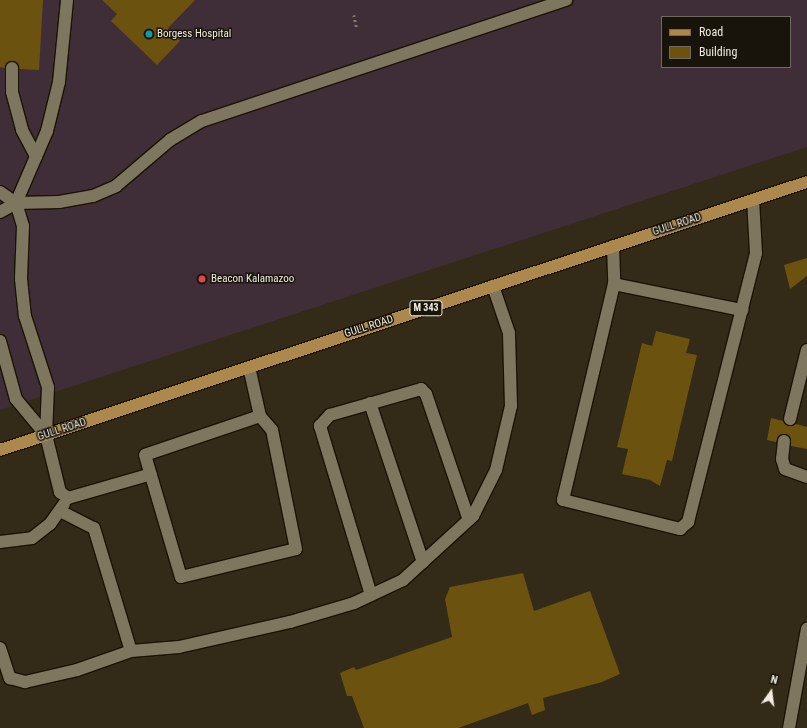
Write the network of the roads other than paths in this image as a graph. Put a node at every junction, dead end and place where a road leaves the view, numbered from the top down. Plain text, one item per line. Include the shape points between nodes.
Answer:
1 (67, 0) edge
2 (566, 0) edge
3 (12, 68) dead end
4 (36, 156) junction
5 (807, 182) edge
6 (0, 192) edge
7 (753, 200) junction
8 (16, 203) junction
9 (0, 212) edge
10 (613, 246) junction
11 (614, 284) junction
12 (493, 286) junction
13 (742, 310) junction
14 (0, 341) edge
15 (807, 350) edge
16 (249, 367) junction
17 (370, 403) junction
18 (260, 416) junction
19 (790, 419) dead end
20 (46, 435) junction
21 (784, 440) dead end
22 (0, 450) edge
23 (151, 474) junction
24 (807, 477) edge
25 (68, 498) junction
26 (60, 511) junction
27 (469, 520) junction
28 (0, 542) edge
29 (423, 562) junction
30 (371, 595) junction
31 (807, 629) edge
32 (0, 648) edge
33 (131, 650) junction
34 (789, 728) edge

1 - 4 street via 59,82 47,131
2 - 8 street via 202,121 170,140 116,186 93,196 59,202
3 - 4 street via 12,92 22,130
4 - 8 street
5 - 7 main road, GULL ROAD / M 343
6 - 8 street
7 - 10 main road, GULL ROAD / M 343
7 - 13 street via 756,253
8 - 9 street
8 - 20 street via 23,226 21,279 25,316 48,387
10 - 11 street
10 - 12 main road, GULL ROAD / M 343
11 - 13 street
11 - 13 street via 563,500 680,529 688,522
12 - 16 main road, GULL ROAD / M 343
12 - 27 street via 509,333 511,406 496,470
14 - 20 street via 16,399
15 - 19 street
16 - 18 street
16 - 20 main road, GULL ROAD / M 343
17 - 27 street via 421,388 426,394
17 - 29 street
17 - 30 street via 330,415 320,426
18 - 23 street via 145,455
18 - 23 street via 272,430 296,549 181,577
20 - 22 main road, GULL ROAD / M 343
20 - 25 street via 60,492
21 - 24 street via 782,459 785,469
23 - 25 street
25 - 26 street
26 - 28 street via 50,524 32,538
26 - 33 street via 94,528
27 - 29 street
29 - 30 street via 403,580
30 - 33 street via 354,603 290,622 179,647
31 - 34 street
32 - 33 street via 10,678 25,682 77,670

